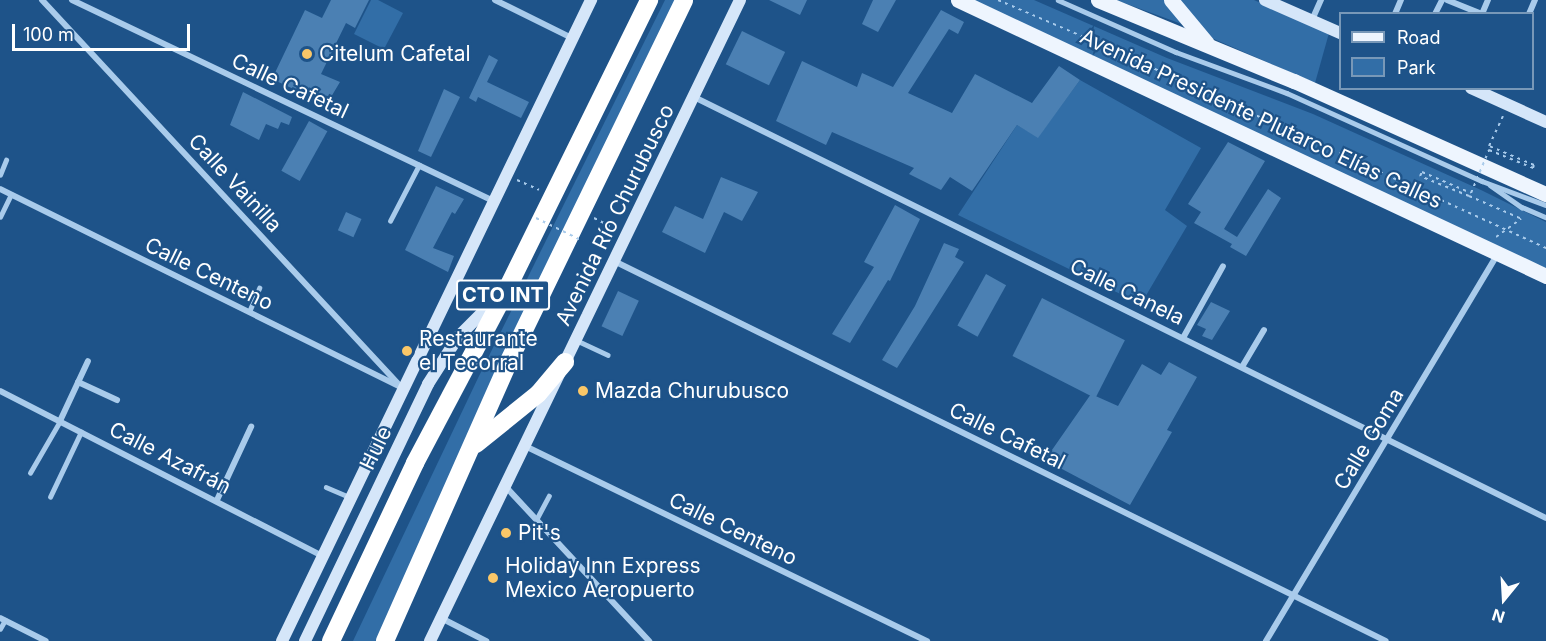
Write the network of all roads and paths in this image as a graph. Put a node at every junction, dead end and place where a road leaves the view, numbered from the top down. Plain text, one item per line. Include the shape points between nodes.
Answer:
1 (42, 0) edge
2 (72, 0) edge
3 (495, 0) edge
4 (591, 0) edge
5 (649, 0) edge
6 (684, 0) edge
7 (740, 0) edge
8 (958, 0) edge
9 (998, 0) edge
10 (1058, 0) edge
11 (1098, 0) edge
12 (1171, 0) edge
13 (1266, 0) edge
14 (1321, 0) edge
15 (1447, 0) edge
16 (1476, 12) edge
17 (1312, 20) junction
18 (1339, 32) edge
19 (572, 38) junction
20 (1209, 46) junction
21 (1494, 93) edge
22 (693, 97) junction
23 (1509, 104) junction
24 (1546, 122) edge
25 (6, 160) dead end
26 (419, 165) junction
27 (0, 175) edge
28 (506, 175) junction
29 (1482, 180) junction
30 (0, 189) edge
31 (11, 194) junction
32 (1546, 194) edge
33 (548, 195) dead end
34 (494, 201) junction
35 (1546, 205) edge
36 (588, 214) junction
37 (0, 218) edge
38 (536, 218) dead end
39 (1546, 218) edge
40 (390, 221) dead end
41 (1506, 230) junction
42 (627, 234) junction
43 (584, 241) dead end
44 (1546, 248) edge
45 (1497, 252) junction
46 (614, 261) junction
47 (1223, 266) dead end
48 (1546, 276) edge
49 (259, 288) dead end
50 (507, 289) junction
51 (249, 312) junction
52 (1264, 330) dead end
53 (1183, 338) junction
54 (576, 340) junction
55 (608, 356) dead end
56 (88, 361) dead end
57 (565, 362) junction
58 (1242, 367) junction
59 (78, 382) junction
60 (404, 389) junction
61 (0, 391) edge
62 (117, 400) dead end
63 (60, 421) junction
64 (251, 427) dead end
65 (81, 432) junction
66 (1388, 441) junction
67 (474, 445) junction
68 (524, 446) junction
69 (30, 473) dead end
70 (505, 486) junction
71 (326, 487) dead end
72 (50, 496) dead end
73 (549, 496) dead end
74 (351, 498) junction
75 (217, 500) junction
76 (1546, 519) edge
77 (536, 520) junction
78 (323, 556) junction
79 (1293, 595) junction
80 (441, 618) junction
81 (2, 619) edge
82 (0, 629) edge
83 (333, 636) edge
84 (46, 641) edge
85 (282, 641) edge
86 (305, 641) edge
87 (385, 641) edge
88 (430, 641) edge
89 (486, 641) edge
90 (649, 641) edge
91 (927, 641) edge
92 (1266, 641) edge
93 (1386, 641) edge

1 - 60 street, Calle Vainilla
2 - 26 street, Calle Cafetal
3 - 19 street
4 - 19 main road, CTO INT
5 - 50 highway, CTO INT
6 - 36 highway, CTO INT
7 - 22 main road, Avenida Río Churubusco
8 - 45 main road, Avenida Presidente Plutarco Elías Calles
9 - 41 path
10 - 29 lane via 1176,52 1287,93
11 - 20 main road, Avenida Presidente Plutarco Elías Calles
12 - 20 main road
13 - 17 main road
14 - 17 street
15 - 16 street
17 - 18 main road
19 - 28 main road, CTO INT
20 - 32 main road, Avenida Presidente Plutarco Elías Calles
21 - 23 main road
22 - 42 main road, Avenida Río Churubusco
22 - 53 street, Calle Canela
23 - 24 main road
23 - 41 path, bridge via 1489,146 1534,165 1533,168 1489,150 1471,193 1422,172 1420,176 1522,219
25 - 27 lane
26 - 34 street, Calle Cafetal
26 - 40 lane
28 - 33 path
28 - 34 main road, CTO INT
29 - 35 lane
29 - 39 lane
30 - 31 street, Calle Centeno
31 - 37 lane
31 - 51 street, Calle Centeno
34 - 60 main road, CTO INT
36 - 42 path
36 - 67 highway, CTO INT via 508,363
38 - 43 path, bridge
41 - 44 path
41 - 45 path via 1496,237
42 - 46 main road, Avenida Río Churubusco
45 - 48 main road, Avenida Presidente Plutarco Elías Calles
45 - 66 street, Calle Goma
46 - 54 main road, Avenida Río Churubusco
46 - 79 street, Calle Cafetal
47 - 53 street
49 - 51 lane
50 - 83 highway, CTO INT via 415,463
50 - 86 main road, Hule / CTO INT via 458,337 428,384
51 - 60 street, Calle Centeno
52 - 58 street
53 - 58 street, Calle Canela
54 - 55 lane
54 - 57 main road, Avenida Río Churubusco
56 - 59 street
57 - 67 highway via 538,394
57 - 68 main road, Avenida Río Churubusco
58 - 66 street, Calle Canela
59 - 62 street
59 - 63 street
60 - 74 main road, CTO INT
61 - 63 street, Calle Azafrán
63 - 65 street, Calle Azafrán
63 - 69 lane
64 - 75 street
65 - 72 lane
65 - 75 street, Calle Azafrán
66 - 76 street, Calle Canela
66 - 79 street, Calle Goma
67 - 87 highway, CTO INT
68 - 70 main road, Avenida Río Churubusco
68 - 91 street, Calle Centeno
70 - 77 street
70 - 80 main road, Avenida Río Churubusco
71 - 74 lane
73 - 77 lane
74 - 78 main road, CTO INT
75 - 78 street, Calle Azafrán
77 - 90 street
78 - 85 main road, CTO INT
79 - 92 street, Calle Goma
79 - 93 street, Calle Cafetal
80 - 88 main road, Avenida Río Churubusco
80 - 89 street
81 - 82 lane
81 - 84 street

